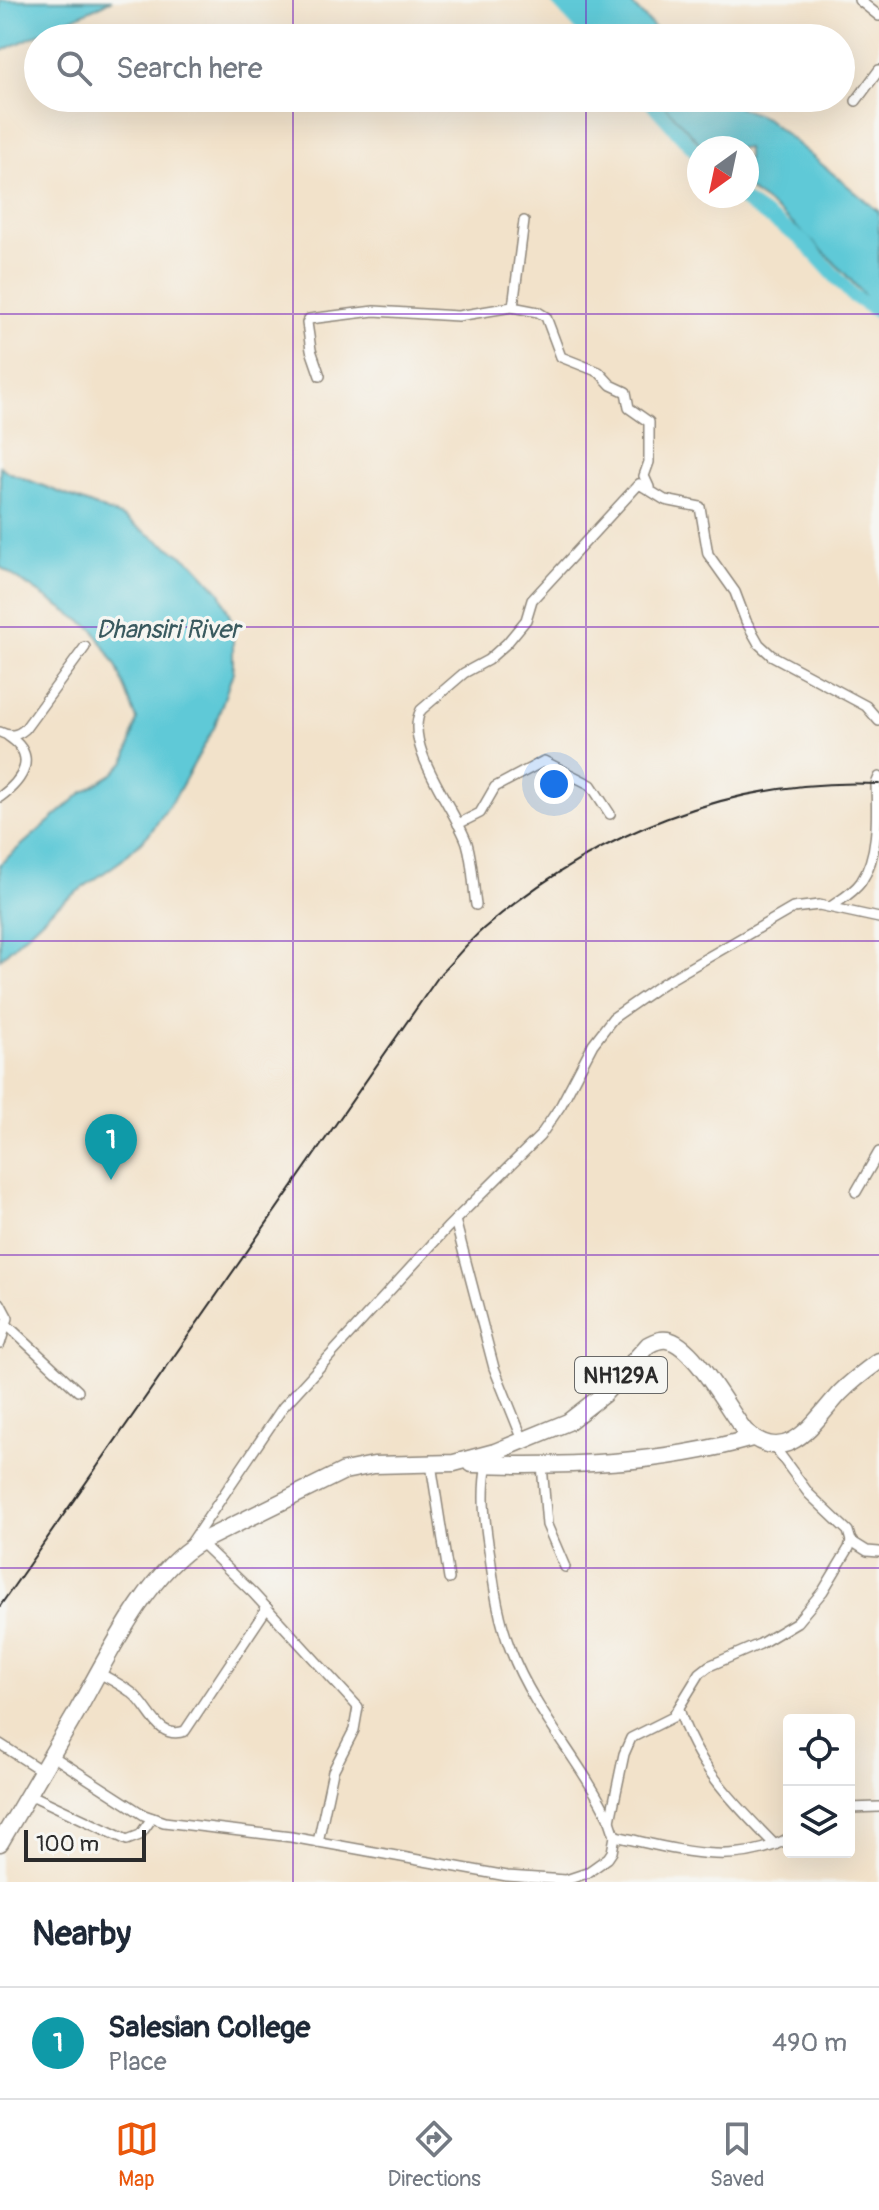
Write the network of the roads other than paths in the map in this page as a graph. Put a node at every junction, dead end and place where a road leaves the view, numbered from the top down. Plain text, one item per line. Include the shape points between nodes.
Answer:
1 (859, 0) edge
2 (879, 16) edge
3 (879, 70) edge
4 (856, 101) dead end
5 (524, 221) dead end
6 (513, 307) junction
7 (320, 376) dead end
8 (650, 490) junction
9 (85, 647) dead end
10 (879, 721) edge
11 (4, 734) edge
12 (879, 777) edge
13 (0, 797) edge
14 (610, 814) dead end
15 (458, 824) junction
16 (476, 905) dead end
17 (832, 906) junction
18 (879, 918) edge
19 (879, 1152) edge
20 (856, 1192) dead end
21 (455, 1220) junction
22 (0, 1303) edge
23 (8, 1326) junction
24 (0, 1344) edge
25 (879, 1361) edge
26 (78, 1391) dead end
27 (752, 1438) junction
28 (523, 1440) junction
29 (773, 1445) junction
30 (454, 1463) junction
31 (431, 1464) junction
32 (487, 1464) junction
33 (542, 1465) junction
34 (851, 1541) junction
35 (194, 1546) junction
36 (879, 1552) edge
37 (565, 1567) dead end
38 (449, 1579) dead end
39 (267, 1608) junction
40 (99, 1673) junction
41 (679, 1709) junction
42 (0, 1744) edge
43 (51, 1755) junction
44 (42, 1771) junction
45 (29, 1794) junction
46 (879, 1807) edge
47 (855, 1808) edge
48 (152, 1818) junction
49 (610, 1821) junction
50 (615, 1836) junction
51 (783, 1841) edge
52 (318, 1842) junction
53 (0, 1843) edge
54 (775, 1845) junction
55 (569, 1881) edge

1 - 2 street
3 - 4 street
5 - 6 street
6 - 7 street via 458,316 374,311 309,319
6 - 8 street via 543,314 561,357 599,372 627,393 629,408 650,424 644,476
8 - 10 street via 665,500 700,507 708,554 765,651 866,706
8 - 15 street via 638,485 535,596 526,620 507,643 419,714 419,745
9 - 11 street via 25,729 19,735
11 - 13 street via 23,750 26,763 17,782
12 - 17 street via 873,859 857,887
14 - 15 street via 591,785 544,761 495,787 480,813
15 - 16 street via 469,851
17 - 18 street
17 - 21 street via 806,904 783,912 620,1012 593,1044 540,1136
19 - 20 street
21 - 28 street via 494,1368
21 - 35 street via 283,1407
22 - 23 street
23 - 24 street
23 - 26 street
25 - 29 highway via 849,1384 802,1435
27 - 28 highway, NH129A via 686,1351 659,1340 580,1415
27 - 29 highway
27 - 33 highway, NH129A via 637,1460
28 - 30 highway, NH129A
29 - 34 street
30 - 31 highway, NH129A
30 - 32 highway, NH129A
31 - 35 highway, NH129A via 344,1471
31 - 38 street
32 - 33 highway, NH129A
32 - 49 street via 487,1535 510,1650
33 - 37 street via 547,1525
34 - 36 street
34 - 41 street via 805,1614 773,1637 704,1669
35 - 39 street
35 - 40 highway, NH129A via 159,1578
39 - 40 street via 178,1734 163,1730 133,1693
39 - 52 street via 358,1707 354,1730 333,1771
40 - 43 highway, NH129A
41 - 49 street via 668,1722 628,1741
41 - 54 street via 691,1744 721,1789
42 - 44 street
43 - 44 highway, NH129A
43 - 48 street
44 - 45 highway, NH129A
45 - 48 street via 127,1840 140,1835
45 - 53 highway, NH129A
46 - 47 street
48 - 52 street
49 - 50 street
50 - 54 street via 699,1855
50 - 55 street via 608,1858
51 - 54 street
52 - 55 street via 470,1871

